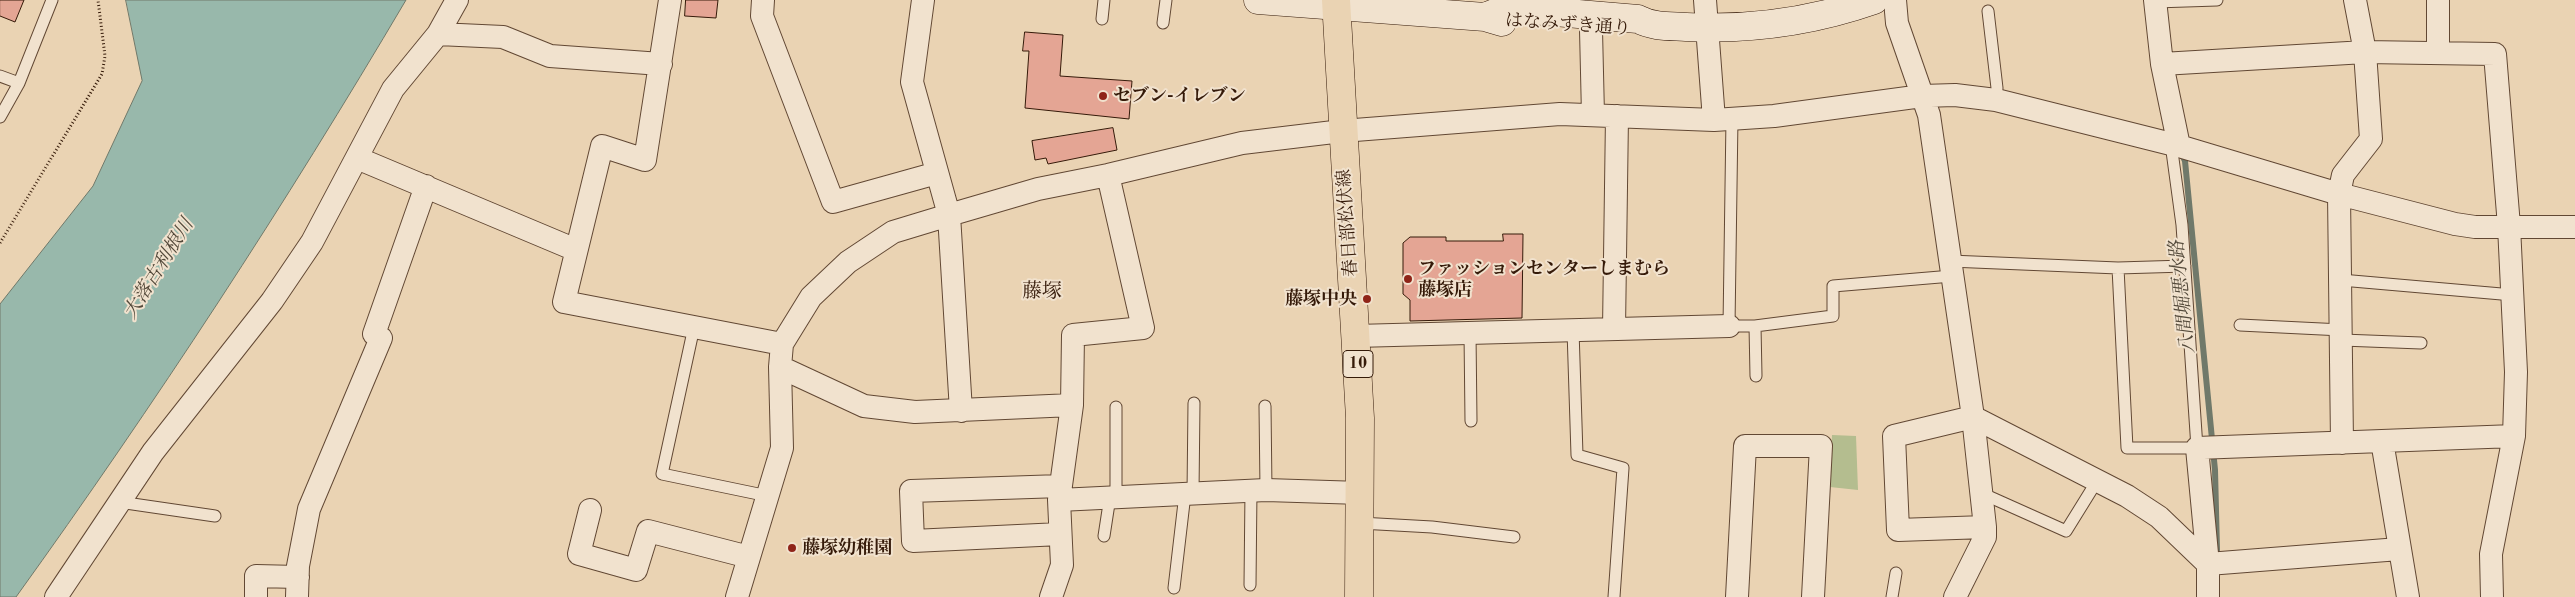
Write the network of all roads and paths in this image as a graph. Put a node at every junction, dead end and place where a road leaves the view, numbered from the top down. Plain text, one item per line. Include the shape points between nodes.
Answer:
1 (52, 0) edge
2 (98, 0) edge
3 (457, 0) edge
4 (670, 0) edge
5 (763, 0) edge
6 (923, 0) edge
7 (1104, 0) edge
8 (1166, 0) edge
9 (1258, 0) edge
10 (1705, 0) edge
11 (1874, 0) edge
12 (1895, 0) edge
13 (2217, 0) edge
14 (2355, 0) edge
15 (2438, 0) edge
16 (2155, 1) edge
17 (1336, 3) edge
18 (1531, 5) edge
19 (1988, 11) dead end
20 (1594, 15) edge
21 (1485, 17) junction
22 (1102, 19) dead end
23 (1163, 23) dead end
24 (1708, 28) junction
25 (438, 34) junction
26 (2366, 52) junction
27 (2438, 52) junction
28 (661, 64) junction
29 (2162, 64) junction
30 (0, 76) edge
31 (19, 83) junction
32 (1922, 96) junction
33 (1996, 100) junction
34 (1593, 115) junction
35 (1616, 116) junction
36 (0, 117) edge
37 (1723, 119) junction
38 (1342, 131) junction
39 (2175, 145) junction
40 (358, 158) junction
41 (937, 173) junction
42 (1108, 175) junction
43 (426, 186) junction
44 (2339, 194) junction
45 (949, 215) junction
46 (2515, 226) junction
47 (2575, 227) edge
48 (0, 242) edge
49 (576, 250) junction
50 (2185, 266) junction
51 (1951, 268) junction
52 (2118, 268) junction
53 (2341, 280) junction
54 (2513, 294) junction
55 (2240, 325) dead end
56 (1729, 326) junction
57 (1755, 326) junction
58 (694, 327) junction
59 (1614, 329) junction
60 (1573, 330) junction
61 (1470, 333) junction
62 (2342, 335) junction
63 (1356, 336) junction
64 (2421, 342) dead end
65 (782, 344) junction
66 (780, 367) junction
67 (1756, 376) dead end
68 (1194, 403) dead end
69 (1072, 405) junction
70 (1265, 406) dead end
71 (1116, 407) dead end
72 (961, 411) junction
73 (1973, 417) junction
74 (1472, 421) dead end
75 (2514, 436) junction
76 (2382, 441) junction
77 (2342, 442) junction
78 (2197, 448) junction
79 (2097, 481) junction
80 (1258, 490) junction
81 (1060, 493) junction
82 (1189, 493) junction
83 (1361, 493) junction
84 (1981, 493) junction
85 (768, 496) junction
86 (1113, 497) junction
87 (119, 502) junction
88 (590, 510) dead end
89 (214, 516) dead end
90 (1360, 523) junction
91 (1985, 528) junction
92 (1060, 534) junction
93 (1104, 536) dead end
94 (1514, 537) dead end
95 (2400, 549) junction
96 (749, 557) junction
97 (2208, 564) junction
98 (1896, 573) dead end
99 (1250, 585) dead end
100 (297, 587) edge
101 (1174, 588) dead end
102 (56, 597) edge
103 (256, 597) edge
104 (738, 597) edge
105 (1050, 597) edge
106 (1359, 597) edge
107 (1614, 597) edge
108 (1737, 597) edge
109 (1813, 597) edge
110 (1892, 597) edge
111 (1955, 597) edge
112 (2208, 597) edge
113 (2408, 597) edge
114 (2492, 597) edge

1 - 31 lane
2 - 48 path via 105,56 102,74
3 - 25 street
4 - 28 street
5 - 41 street via 762,16 832,202
6 - 41 street via 912,82
7 - 22 lane
8 - 23 lane
9 - 17 street, はなみずき通り
10 - 24 street
11 - 24 street, はなみずき通り via 1798,20
12 - 32 street via 1897,23
13 - 16 lane
14 - 26 street
15 - 27 street
16 - 29 street
17 - 21 street, はなみずき通り
17 - 38 main road, 春日部松伏線 / 10
18 - 20 street, はなみずき通り
18 - 21 street, はなみずき通り
19 - 33 lane
20 - 21 street, はなみずき通り via 1500,22
20 - 24 street, はなみずき通り via 1638,19 1650,25
20 - 34 street
24 - 37 street
25 - 28 street via 503,37 550,56
25 - 40 street via 393,89
26 - 27 street
26 - 29 street
26 - 44 street via 2371,139 2343,175
27 - 46 street via 2495,54
28 - 49 street via 645,160 602,146
29 - 39 street
30 - 31 lane
31 - 36 lane
32 - 33 street via 1954,95
32 - 37 street via 1774,116
32 - 51 street via 1929,115
33 - 39 street
34 - 35 street
34 - 38 street via 1560,114
35 - 37 street
35 - 59 street
37 - 56 lane
38 - 42 street via 1181,154
38 - 63 main road, 春日部松伏線 / 10
39 - 44 street
39 - 50 lane
40 - 43 street
40 - 87 street via 312,242 272,301 153,452
41 - 45 street
42 - 45 street via 1038,189
42 - 69 street via 1144,328 1073,335
43 - 49 street
43 - 100 street via 374,334 381,338 309,509
44 - 46 street via 2455,224
44 - 53 street
45 - 65 street via 892,232 848,262 811,298
45 - 72 street
46 - 47 street
46 - 54 street via 2508,246
49 - 58 street via 564,302
50 - 52 lane
50 - 78 lane
51 - 52 lane
51 - 57 lane via 1832,286 1833,316
51 - 73 street
52 - 78 lane via 2127,448
53 - 54 lane
53 - 62 street
54 - 75 street
55 - 62 lane
56 - 57 lane
56 - 59 street
57 - 67 lane
58 - 65 street
58 - 85 lane via 662,474
59 - 60 street
60 - 61 street
60 - 107 lane via 1576,456 1623,468
61 - 63 street
61 - 74 lane
62 - 64 lane
62 - 77 street
63 - 83 main road, 春日部松伏線 / 10
65 - 66 street
66 - 72 street via 864,406 915,412
66 - 85 street via 782,448
68 - 82 lane
69 - 72 street
69 - 81 street
70 - 80 lane
71 - 86 lane
73 - 79 street
73 - 84 street
73 - 91 street via 1894,436 1898,530
75 - 76 street
75 - 114 street via 2491,554
76 - 77 street
76 - 95 street
77 - 78 street
78 - 97 street
79 - 84 lane via 2066,530
79 - 97 street via 2159,517
80 - 82 street
80 - 83 street
80 - 99 lane
81 - 86 street
81 - 92 street
81 - 92 street via 911,491 913,541
82 - 86 street
82 - 101 lane
83 - 90 main road, 春日部松伏線 / 10
84 - 91 street
85 - 96 street
86 - 93 lane
87 - 89 lane
87 - 102 street
88 - 96 street via 579,554 636,570 648,531
90 - 94 lane via 1432,527
90 - 106 main road, 春日部松伏線 / 10
91 - 111 street via 1985,537
92 - 105 street via 1062,566
95 - 97 street
95 - 113 street
96 - 104 street
97 - 112 street
98 - 110 lane
100 - 103 street via 256,576
108 - 109 street via 1745,446 1821,446

